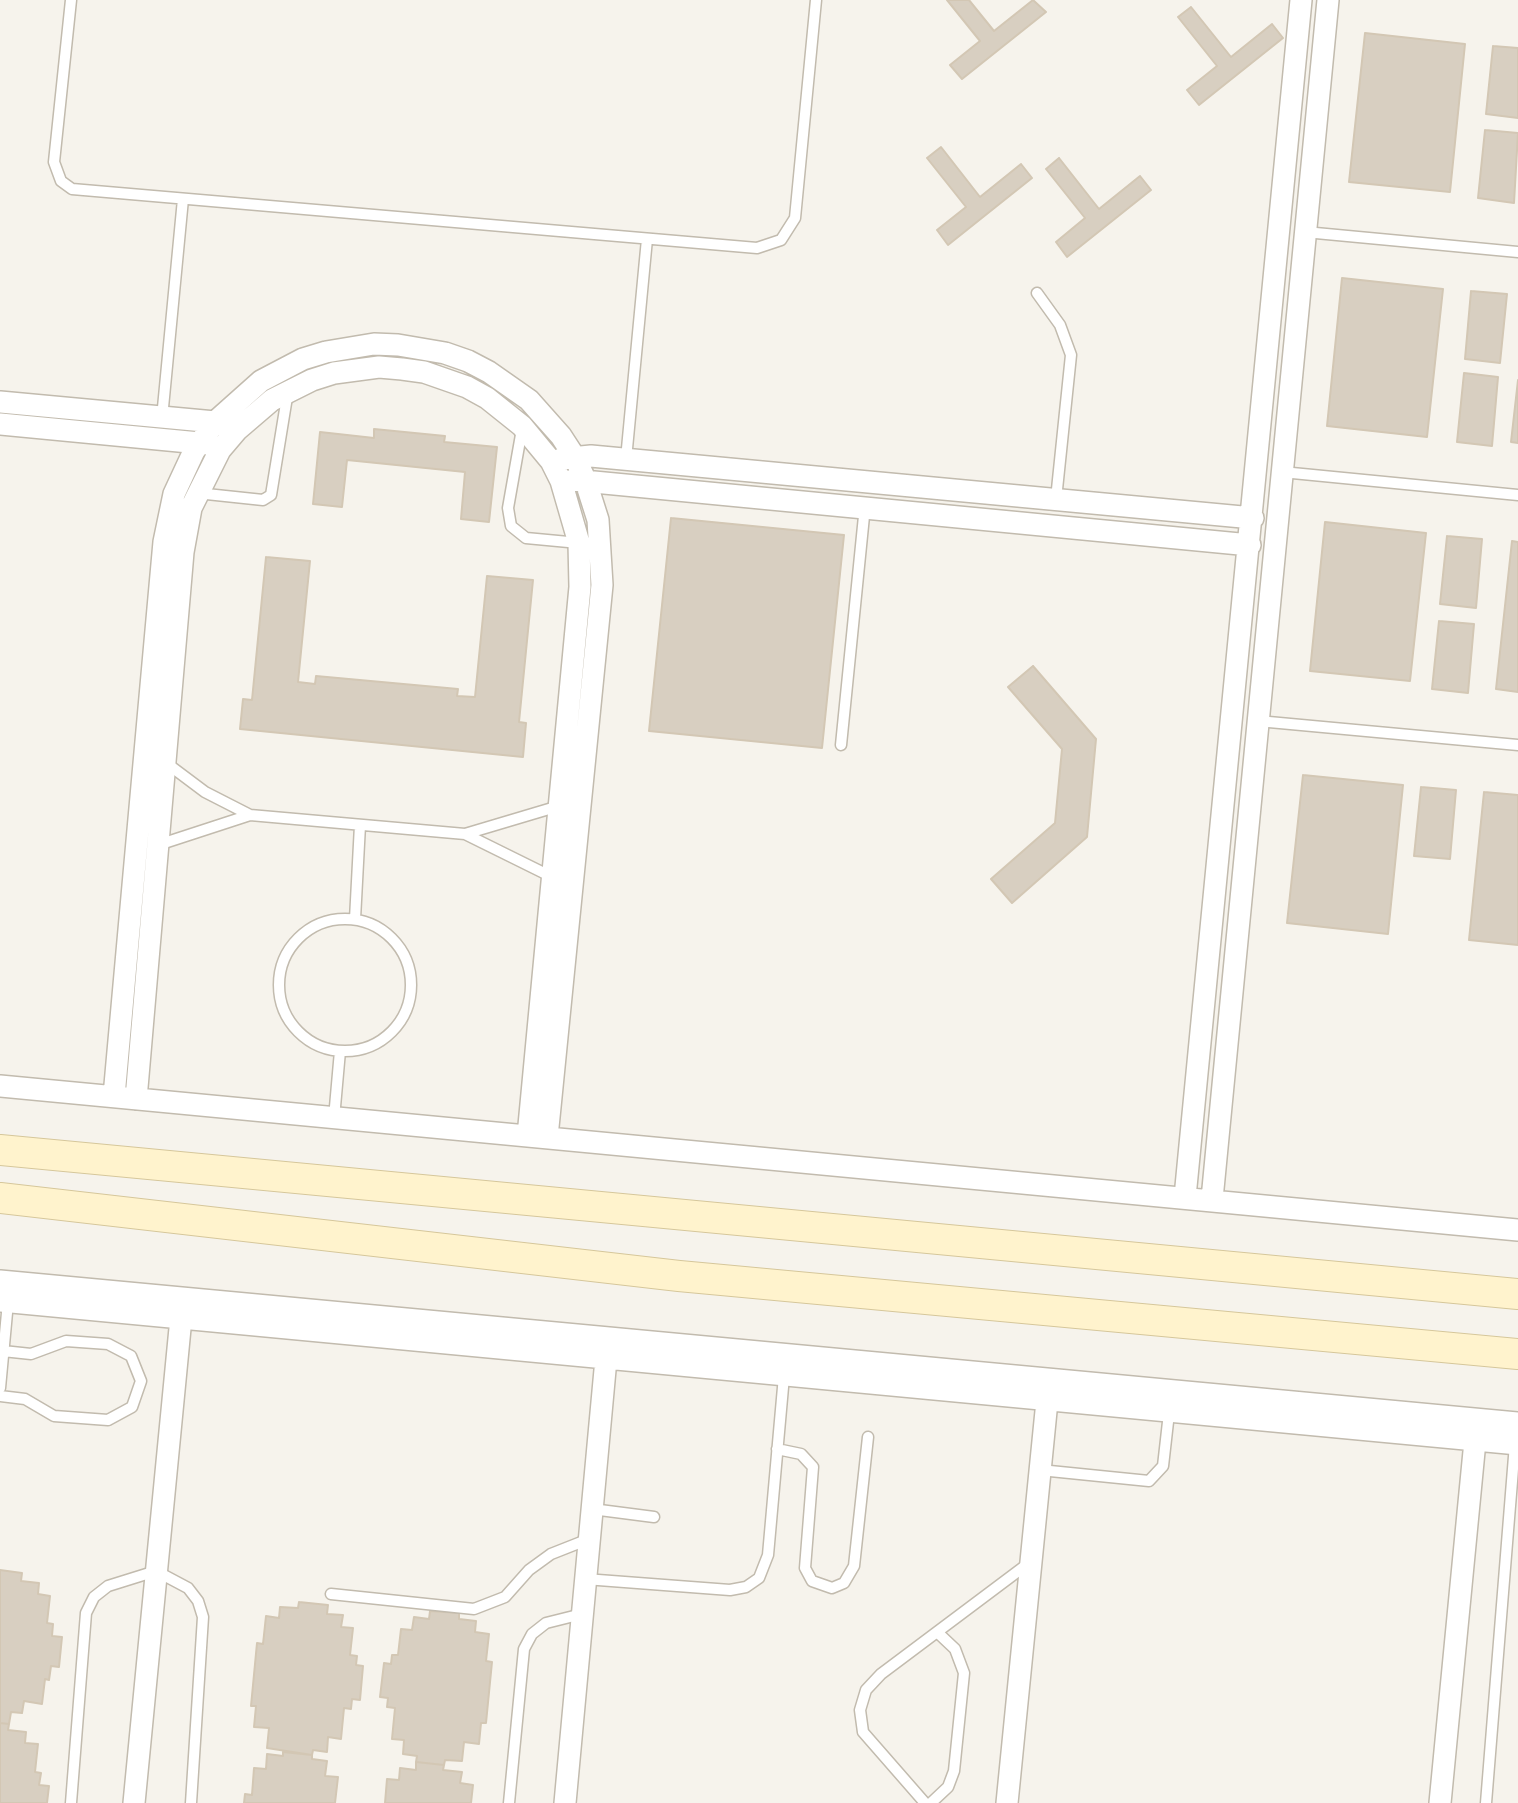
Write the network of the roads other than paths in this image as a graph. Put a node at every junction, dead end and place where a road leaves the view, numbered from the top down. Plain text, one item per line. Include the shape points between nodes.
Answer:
1 (71, 0) edge
2 (816, 0) edge
3 (1301, 0) edge
4 (1328, 0) edge
5 (183, 200) junction
6 (1305, 232) junction
7 (647, 239) junction
8 (1518, 252) edge
9 (1037, 293) dead end
10 (288, 391) junction
11 (0, 402) edge
12 (162, 418) junction
13 (215, 422) junction
14 (0, 424) edge
15 (522, 426) junction
16 (218, 442) junction
17 (574, 456) junction
18 (626, 460) junction
19 (551, 461) junction
20 (1282, 472) junction
21 (585, 479) junction
22 (561, 481) junction
23 (197, 493) junction
24 (1518, 495) edge
25 (1056, 499) junction
26 (865, 506) junction
27 (1199, 513) junction
28 (1253, 518) junction
29 (1197, 539) junction
30 (579, 543) junction
31 (1250, 545) junction
32 (1258, 721) junction
33 (1518, 745) edge
34 (841, 746) dead end
35 (165, 762) junction
36 (559, 806) junction
37 (250, 815) junction
38 (360, 825) junction
39 (465, 834) junction
40 (158, 845) junction
41 (553, 877) junction
42 (355, 919) junction
43 (340, 1051) junction
44 (0, 1086) edge
45 (114, 1096) junction
46 (136, 1099) junction
47 (334, 1118) junction
48 (538, 1136) junction
49 (0, 1150) edge
50 (1185, 1197) junction
51 (0, 1198) edge
52 (1212, 1199) junction
53 (1518, 1230) edge
54 (0, 1281) edge
55 (1518, 1294) edge
56 (4, 1301) edge
57 (181, 1318) junction
58 (3, 1351) junction
59 (1518, 1354) edge
60 (606, 1359) junction
61 (784, 1376) junction
62 (0, 1388) edge
63 (0, 1396) edge
64 (1047, 1401) junction
65 (1169, 1413) junction
66 (867, 1437) dead end
67 (1517, 1437) edge
68 (1475, 1441) junction
69 (777, 1449) junction
70 (1040, 1471) junction
71 (592, 1508) junction
72 (654, 1517) dead end
73 (589, 1539) junction
74 (1031, 1562) junction
75 (156, 1571) junction
76 (586, 1579) junction
77 (331, 1594) dead end
78 (582, 1614) junction
79 (937, 1632) junction
80 (71, 1803) edge
81 (134, 1803) edge
82 (191, 1803) edge
83 (509, 1803) edge
84 (565, 1803) edge
85 (925, 1803) edge
86 (932, 1803) edge
87 (1007, 1803) edge
88 (1440, 1803) edge
89 (1486, 1803) edge

1 - 5 lane via 54,162 57,175 66,186 79,191
2 - 7 lane via 798,201 787,233 774,244 757,248
3 - 28 street
4 - 6 street
5 - 7 lane
5 - 12 lane
6 - 8 lane
6 - 20 street
7 - 18 lane
9 - 25 lane via 1060,325 1071,355
10 - 15 street via 334,373 379,367 424,372 487,398
10 - 16 street
10 - 23 lane via 271,495 263,500
11 - 12 street
12 - 13 street
13 - 16 street
13 - 17 street via 261,381 303,359 350,347 398,345 445,353 489,372 529,400
14 - 16 street
15 - 19 street
15 - 30 lane via 508,508 511,526 526,538
16 - 23 street
16 - 45 street via 174,495 164,542
17 - 18 street
17 - 19 street
17 - 21 street
18 - 25 street
19 - 22 street
20 - 24 lane
20 - 32 street
21 - 22 street
21 - 26 street
21 - 48 street via 598,520 602,585
22 - 30 street
23 - 35 street via 183,552
25 - 27 street
26 - 29 street
26 - 34 lane
27 - 28 street
27 - 29 street
28 - 31 street
29 - 31 street
30 - 36 street via 580,587
31 - 50 street
32 - 33 lane
32 - 52 street
35 - 37 lane via 205,792
35 - 40 street
36 - 39 lane
36 - 41 street
37 - 38 lane
37 - 40 lane
38 - 39 lane
38 - 42 lane
39 - 41 lane
40 - 46 street
41 - 48 street
42 - 43 lane via 380,928 400,947 411,986 405,1012 390,1034 367,1048
42 - 43 lane via 329,920 305,932 288,952 279,977 281,1004 294,1027 314,1044
43 - 47 lane
44 - 45 street
45 - 46 street
46 - 47 street
47 - 48 street
48 - 50 street
49 - 55 street
50 - 52 street
51 - 59 street via 679,1276
52 - 53 street
54 - 67 street
56 - 57 street
56 - 58 lane
57 - 60 street
57 - 75 street
58 - 62 lane
58 - 63 lane via 31,1354 59,1341 108,1344 131,1356 141,1381 132,1407 108,1420 54,1416 25,1399
60 - 61 street
60 - 71 street
61 - 64 street
61 - 69 lane
64 - 65 street
64 - 70 street
65 - 68 street
65 - 70 lane via 1163,1466 1149,1480
66 - 69 lane via 854,1566 844,1583 832,1588 812,1581 804,1568 813,1467 801,1454
67 - 68 street
67 - 89 lane
68 - 88 street
69 - 76 lane via 767,1563 753,1583 730,1590
70 - 74 street
71 - 72 lane
71 - 73 street
73 - 76 street
73 - 77 lane via 551,1553 505,1597 485,1607 463,1610
74 - 79 lane
74 - 87 street
75 - 80 lane via 108,1586 94,1597 86,1613
75 - 81 street
75 - 82 lane via 188,1588 203,1617
76 - 78 street
78 - 83 lane via 546,1623 532,1634 524,1649
78 - 84 street
79 - 85 lane via 873,1681 860,1710 869,1741
79 - 86 lane via 955,1649 964,1673 954,1771

